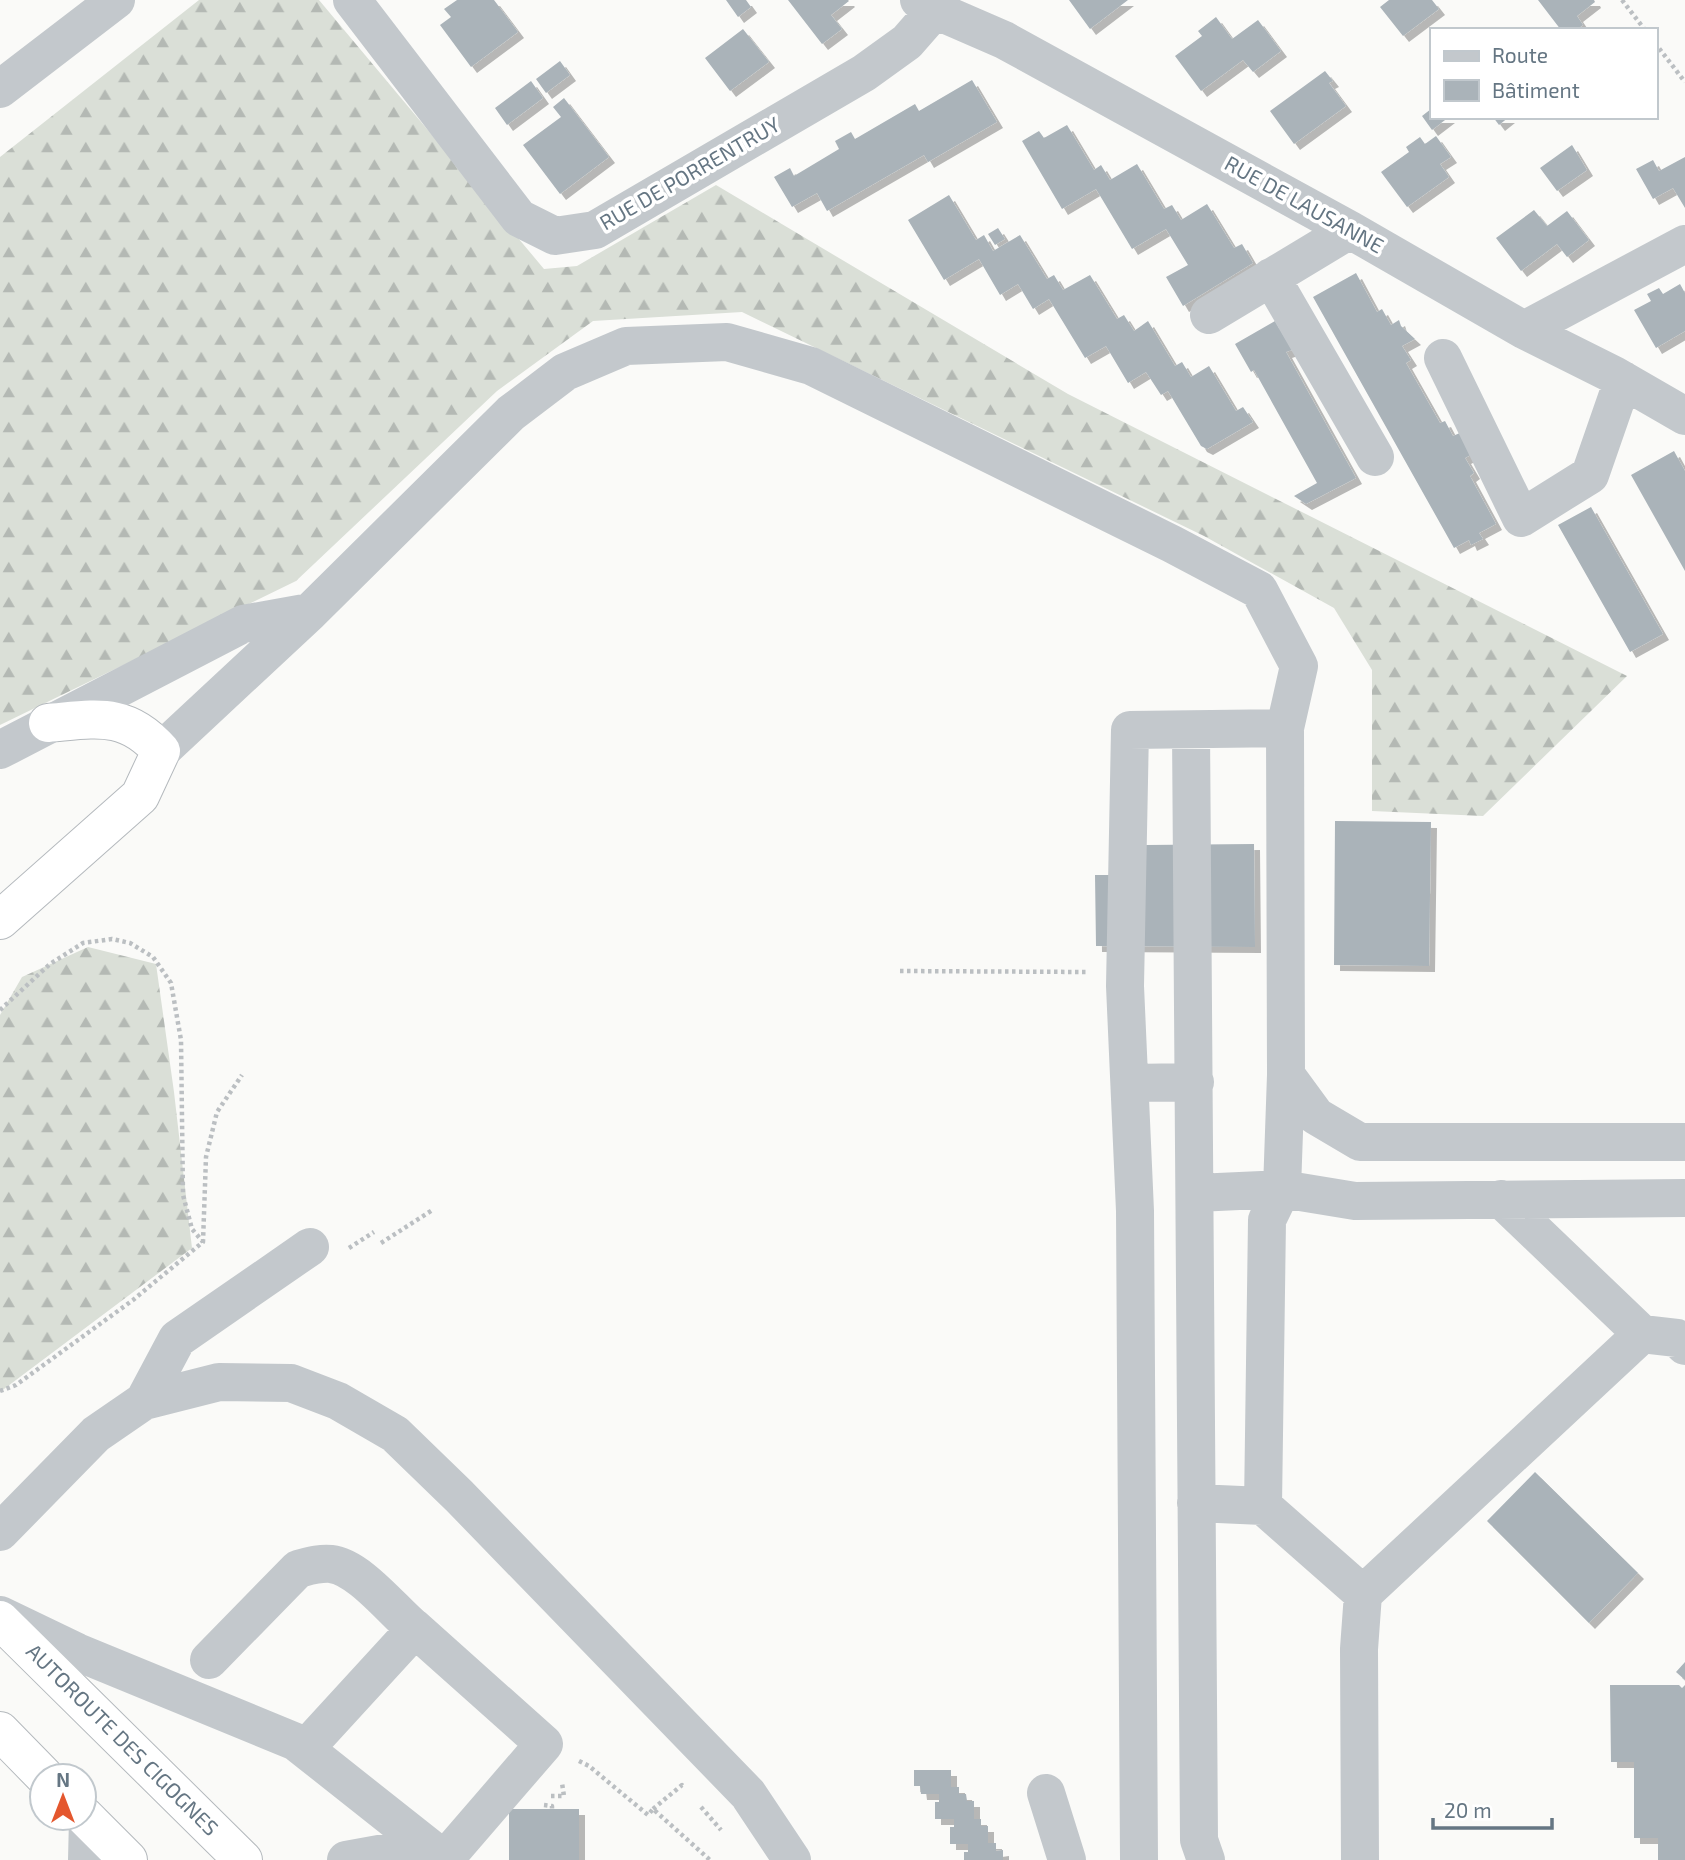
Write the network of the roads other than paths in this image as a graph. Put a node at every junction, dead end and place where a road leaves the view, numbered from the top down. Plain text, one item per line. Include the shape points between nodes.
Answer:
1 (116, 0) edge
2 (352, 0) edge
3 (927, 5) edge
4 (0, 89) edge
5 (1350, 230) junction
6 (1685, 244) edge
7 (1271, 277) junction
8 (1209, 315) dead end
9 (1524, 330) junction
10 (1443, 358) dead end
11 (1623, 380) junction
12 (1685, 416) edge
13 (1375, 457) dead end
14 (310, 612) junction
15 (48, 723) junction
16 (1285, 728) junction
17 (1191, 730) junction
18 (0, 750) edge
19 (161, 751) junction
20 (0, 920) edge
21 (1286, 1075) junction
22 (1195, 1082) junction
23 (1129, 1083) junction
24 (1685, 1142) edge
25 (1282, 1189) junction
26 (1196, 1193) junction
27 (1685, 1198) edge
28 (1501, 1199) junction
29 (310, 1248) dead end
30 (1642, 1334) junction
31 (1685, 1346) edge
32 (144, 1401) junction
33 (1196, 1503) junction
34 (1262, 1506) junction
35 (0, 1532) edge
36 (1363, 1594) junction
37 (0, 1618) edge
38 (413, 1628) junction
39 (209, 1660) dead end
40 (0, 1731) edge
41 (305, 1749) junction
42 (30, 1762) edge
43 (1046, 1793) dead end
44 (98, 1829) edge
45 (86, 1832) edge
46 (87, 1860) edge
47 (128, 1860) edge
48 (243, 1860) edge
49 (346, 1860) edge
50 (445, 1860) edge
51 (792, 1860) edge
52 (1067, 1860) edge
53 (1139, 1860) edge
54 (1206, 1860) edge
55 (1360, 1860) edge

1 - 4 street
2 - 3 street, RUE DE PORRENTRUY via 519,218 555,236 595,230 864,73 907,42
3 - 5 street, RUE DE LAUSANNE via 1004,40
5 - 7 street
5 - 9 street, RUE DE LAUSANNE
6 - 9 street
7 - 8 street
7 - 13 street
9 - 11 street, RUE DE LAUSANNE
10 - 11 street via 1521,518 1590,475
11 - 12 street, RUE DE LAUSANNE
14 - 15 street via 243,624
14 - 16 street via 511,413 565,372 626,346 726,342 811,366 1259,590 1299,666
14 - 19 street
15 - 18 street
15 - 19 highway via 121,721 147,735
16 - 17 street
16 - 21 street
17 - 22 street
17 - 23 street via 1129,730 1125,972
19 - 20 highway via 141,796
21 - 24 street via 1316,1116 1360,1142
21 - 25 street
22 - 23 street
22 - 26 street
23 - 53 street via 1135,1211
25 - 26 street
25 - 28 street via 1355,1201
25 - 34 street via 1266,1220
26 - 33 street
27 - 28 street
28 - 30 street
29 - 32 street via 177,1339
30 - 31 street via 1677,1338
30 - 36 street
32 - 35 street via 96,1434
32 - 51 street via 219,1382 291,1383 338,1401 395,1434 748,1794
33 - 34 street
33 - 54 street via 1199,1840
34 - 36 street
36 - 55 street
37 - 41 street
37 - 48 highway, AUTOROUTE DES CIGOGNES
38 - 39 street via 350,1571 333,1564 314,1564 299,1569
38 - 41 street
38 - 50 street via 544,1744
40 - 42 highway
41 - 50 street
43 - 52 street
44 - 47 highway
45 - 46 street
49 - 50 street via 390,1852

